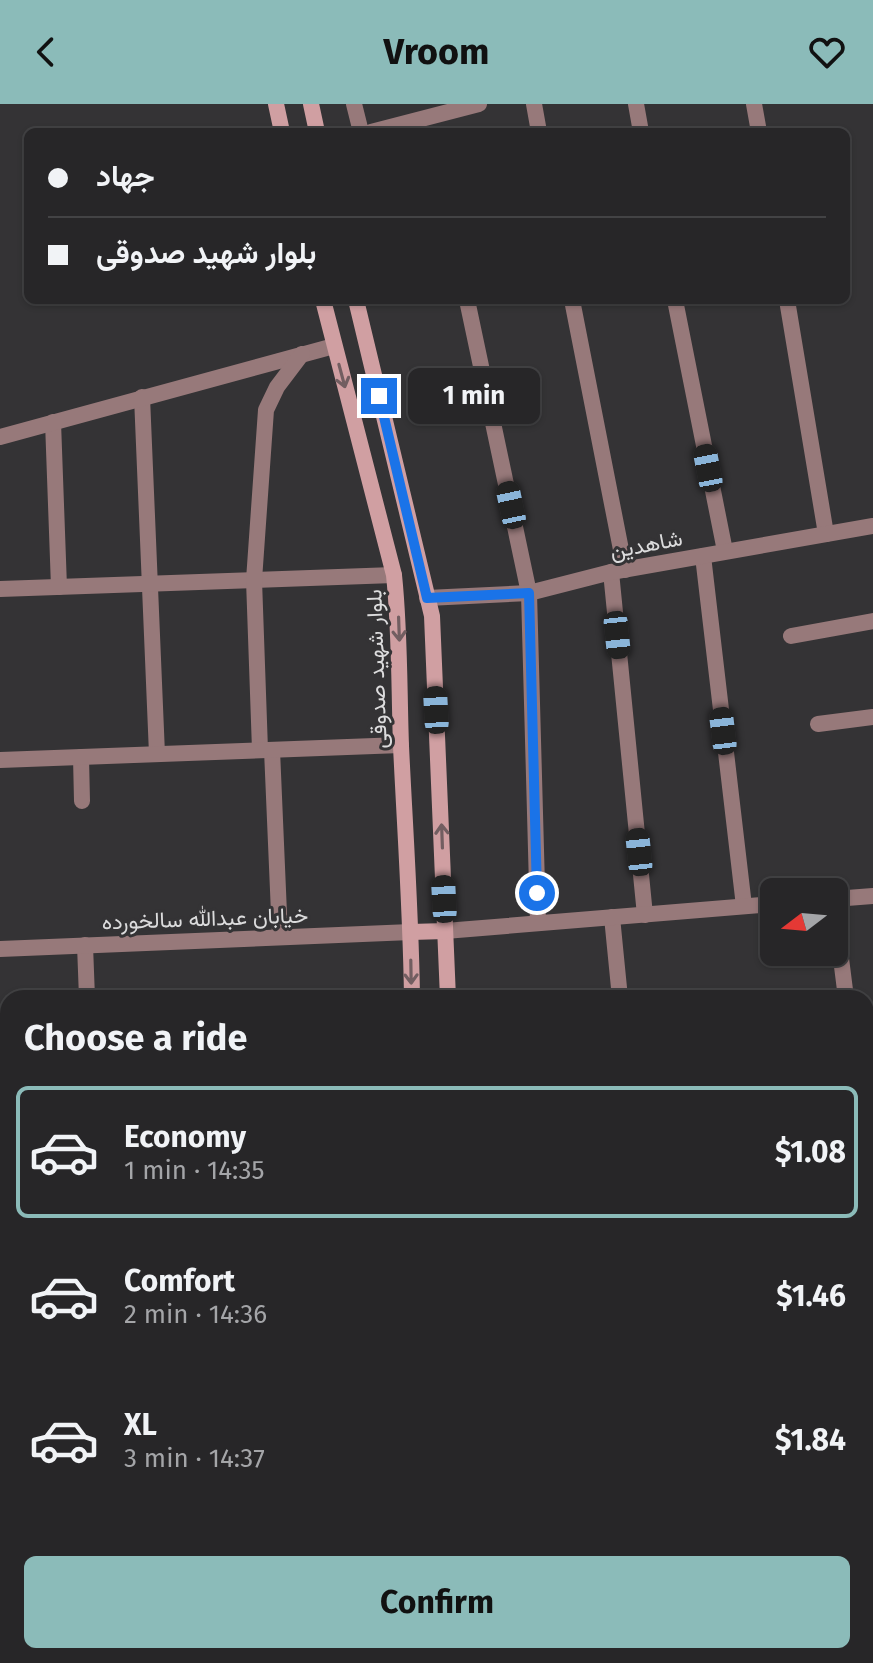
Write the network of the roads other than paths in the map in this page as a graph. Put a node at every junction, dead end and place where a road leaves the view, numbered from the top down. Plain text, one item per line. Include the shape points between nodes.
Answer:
1 (276, 104) edge
2 (311, 104) edge
3 (354, 104) edge
4 (479, 104) edge
5 (534, 104) edge
6 (636, 104) edge
7 (754, 104) edge
8 (429, 125) edge
9 (281, 128) edge
10 (316, 128) edge
11 (360, 128) edge
12 (404, 128) edge
13 (538, 128) edge
14 (640, 128) edge
15 (758, 128) edge
16 (324, 304) edge
17 (357, 304) edge
18 (468, 304) edge
19 (573, 304) edge
20 (676, 304) edge
21 (788, 304) edge
22 (334, 346) junction
23 (302, 354) junction
24 (142, 397) junction
25 (53, 422) junction
26 (0, 437) edge
27 (873, 526) edge
28 (826, 534) junction
29 (725, 551) junction
30 (703, 556) junction
31 (618, 571) junction
32 (394, 575) junction
33 (254, 580) junction
34 (150, 584) junction
35 (59, 587) junction
36 (0, 589) edge
37 (529, 593) junction
38 (427, 598) junction
39 (873, 621) edge
40 (791, 636) dead end
41 (873, 717) edge
42 (818, 724) dead end
43 (401, 745) junction
44 (266, 750) junction
45 (157, 754) junction
46 (81, 757) junction
47 (0, 760) edge
48 (82, 801) dead end
49 (873, 896) edge
50 (848, 899) edge
51 (760, 905) edge
52 (744, 906) junction
53 (645, 915) junction
54 (612, 917) junction
55 (538, 923) junction
56 (445, 931) junction
57 (411, 932) junction
58 (280, 937) junction
59 (85, 945) junction
60 (0, 949) edge
61 (842, 966) edge
62 (87, 990) edge
63 (412, 990) edge
64 (448, 990) edge
65 (619, 990) edge
66 (845, 990) edge

1 - 9 main road
2 - 10 main road
3 - 11 street
4 - 8 street
5 - 13 street
6 - 14 street
7 - 15 street
8 - 12 street
16 - 22 main road, بلوار شهید صدوقی
17 - 38 main road
18 - 37 street
19 - 31 street
20 - 29 street
21 - 28 street
22 - 23 street
22 -> 32 main road, بلوار شهید صدوقی
23 - 24 street
23 - 33 street via 266,410
24 - 25 street
24 - 34 street
25 - 26 street
25 - 35 street
27 - 28 street, شاهدین
28 - 29 street, شاهدین
29 - 30 street, شاهدین
30 - 31 street, شاهدین
30 - 52 street
31 - 37 street, شاهدین
31 - 53 street
32 - 33 street
32 -> 43 main road, بلوار شهید صدوقی
33 - 34 street
33 - 44 street
34 - 35 street
34 - 45 street
35 - 36 street
37 - 38 street, شاهدین
37 - 55 street
56 -> 38 main road via 432,616
39 - 40 street
41 - 42 street
43 - 44 street
43 - 57 main road, بلوار شهید صدوقی
44 - 45 street
44 - 58 street
45 - 46 street
46 - 47 street
46 - 48 street
49 - 50 street
51 - 52 street
52 - 53 street
53 - 54 street
54 - 55 street
54 - 65 street
55 - 56 street
56 - 57 main road
56 - 64 main road
57 - 58 street, خیابان عبدالله سالخورده
57 -> 63 main road, بلوار شهید صدوقی
58 - 59 street, خیابان عبدالله سالخورده
59 - 60 street, خیابان عبدالله سالخورده
59 - 62 street
61 - 66 street

